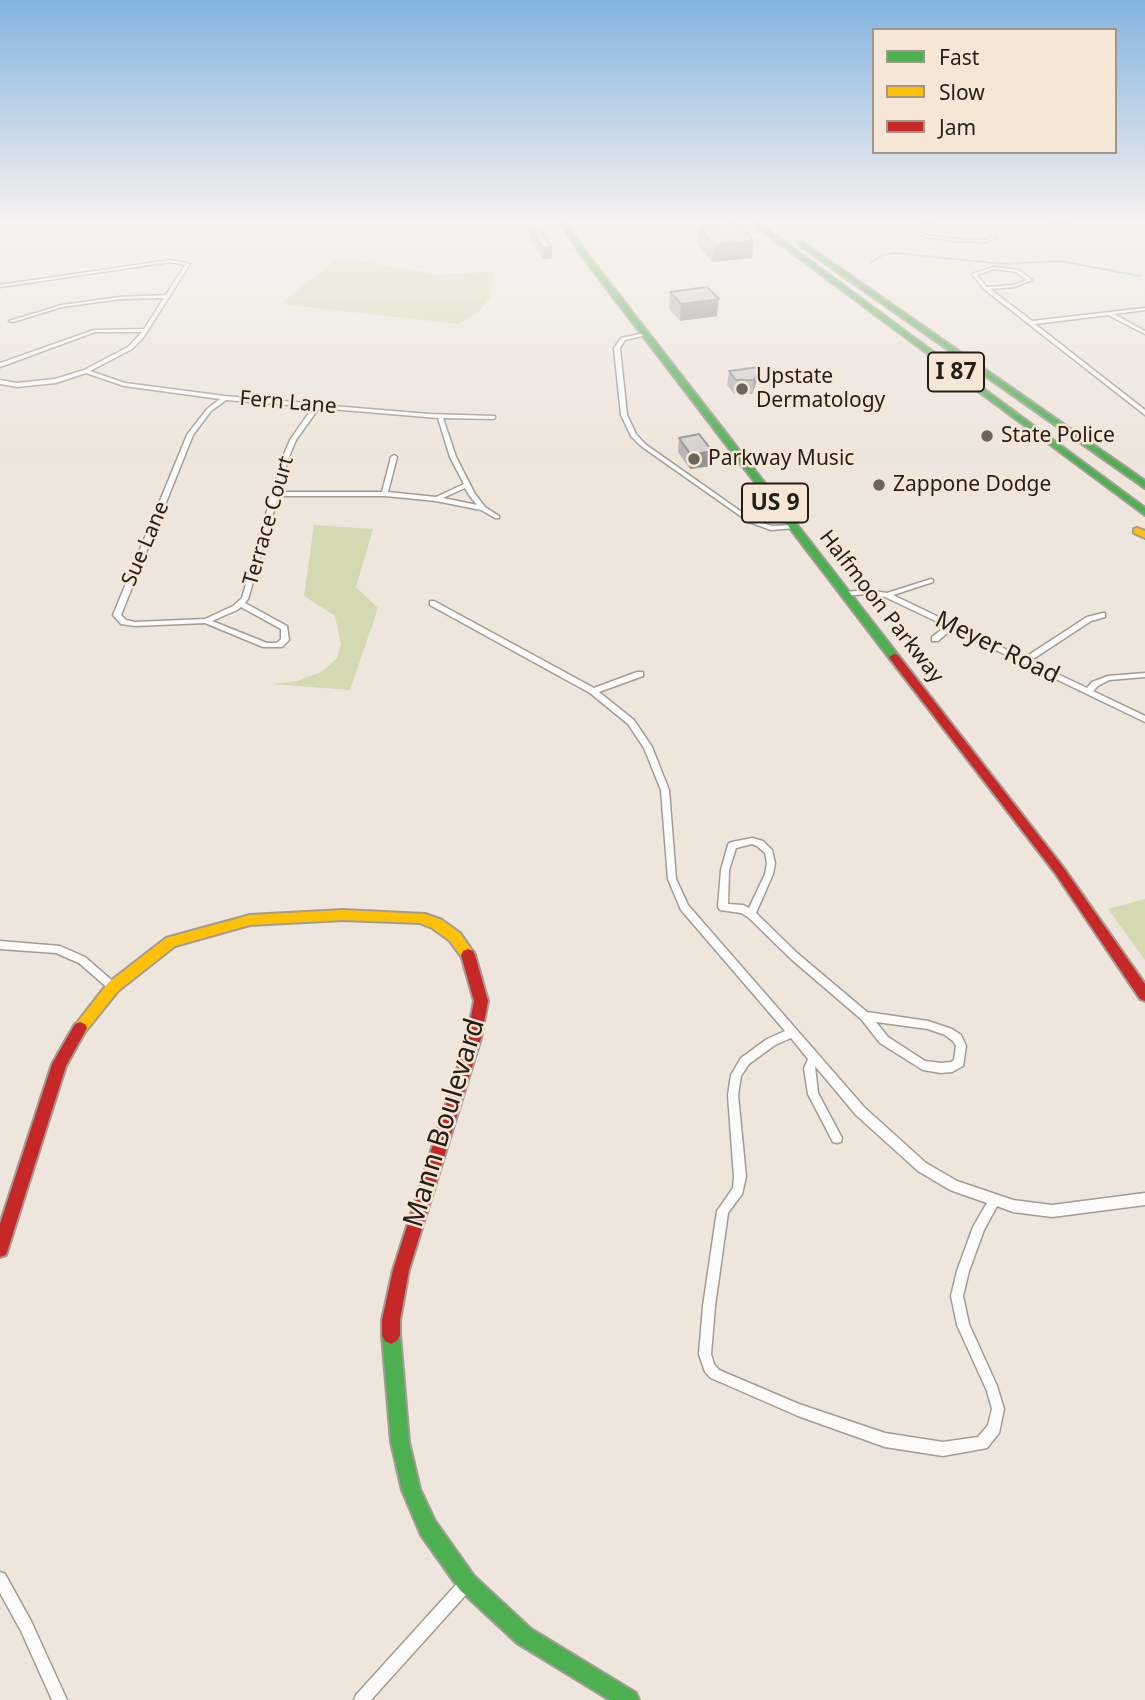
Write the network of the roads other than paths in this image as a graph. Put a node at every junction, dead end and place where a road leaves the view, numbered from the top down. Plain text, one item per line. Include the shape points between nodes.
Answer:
1 (81, 303) edge
2 (162, 303) edge
3 (622, 303) edge
4 (844, 303) edge
5 (867, 303) edge
6 (877, 303) edge
7 (1006, 303) edge
8 (848, 307) dead end
9 (1145, 309) edge
10 (1108, 313) junction
11 (11, 321) dead end
12 (1031, 323) junction
13 (146, 330) junction
14 (1145, 333) edge
15 (645, 334) junction
16 (0, 365) edge
17 (86, 371) junction
18 (0, 382) edge
19 (225, 398) junction
20 (318, 405) junction
21 (1144, 412) edge
22 (440, 416) junction
23 (493, 417) dead end
24 (394, 457) dead end
25 (467, 485) junction
26 (1145, 485) edge
27 (275, 494) junction
28 (385, 494) junction
29 (436, 499) junction
30 (483, 508) junction
31 (1145, 512) edge
32 (497, 517) dead end
33 (794, 527) junction
34 (931, 581) dead end
35 (845, 594) junction
36 (887, 595) junction
37 (432, 603) dead end
38 (242, 604) junction
39 (1103, 615) dead end
40 (206, 621) junction
41 (951, 626) junction
42 (934, 639) dead end
43 (1024, 661) junction
44 (640, 674) dead end
45 (1145, 675) edge
46 (593, 691) junction
47 (1089, 691) junction
48 (1145, 719) edge
49 (751, 914) junction
50 (0, 945) edge
51 (113, 987) junction
52 (1145, 995) edge
53 (865, 1016) junction
54 (792, 1033) junction
55 (814, 1058) junction
56 (837, 1138) dead end
57 (1145, 1199) edge
58 (995, 1201) junction
59 (0, 1249) edge
60 (0, 1579) edge
61 (467, 1583) junction
62 (60, 1700) edge
63 (361, 1700) edge
64 (629, 1700) edge

1 - 11 street
2 - 13 street
3 - 15 main road, Halfmoon Parkway / US 9
4 - 8 main road
5 - 31 main road, I 87
6 - 26 main road, I 87
7 - 12 street
9 - 10 street
10 - 12 street
10 - 14 street
12 - 21 street
13 - 16 street via 94,331
13 - 17 street via 130,348
15 - 33 main road, Halfmoon Parkway / US 9
15 - 33 street via 624,339 617,348 624,415 633,435 751,521 771,528
17 - 18 street via 39,384
17 - 19 street, Fern Lane via 124,384
19 - 20 street, Fern Lane
19 - 40 street, Sue Lane via 190,435 117,615 135,624
20 - 22 street, Fern Lane
20 - 27 street, Terrace Court via 293,440
22 - 23 street, Fern Lane
22 - 25 street
24 - 28 street
25 - 29 street
25 - 30 street
27 - 28 street
27 - 38 street, Terrace Court
28 - 29 street
29 - 30 street
30 - 32 street
33 - 35 main road, Halfmoon Parkway / US 9
34 - 36 street
35 - 36 street, Meyer Road
35 - 52 main road, Halfmoon Parkway / US 9 via 1084,903
36 - 41 street, Meyer Road
37 - 46 street
38 - 40 street, Terrace Court
38 - 40 street via 281,625 285,640 266,645
39 - 43 street
41 - 42 street
41 - 43 street, Meyer Road
43 - 47 street, Meyer Road
44 - 46 street
45 - 47 street via 1108,678
46 - 54 street via 631,722 657,767 666,790 672,878 680,901
47 - 48 street, Meyer Road
49 - 49 street via 771,863 769,852 760,843 742,842 732,845 723,907
49 - 53 street
50 - 51 street via 57,948 82,960
51 - 59 main road, Mann Boulevard via 72,1037 59,1064
51 - 61 main road, Mann Boulevard via 171,942 250,920 343,915 420,918 438,924 467,952 481,1001 474,1038 401,1270 391,1320 391,1360 400,1442 411,1490 428,1528
53 - 53 street via 884,1040 923,1065 942,1068 959,1063 961,1046 948,1032
54 - 55 street
54 - 58 street via 744,1061 736,1075 733,1095 740,1177 738,1190 723,1211 705,1354 715,1374 885,1440 943,1449 982,1443 994,1428 998,1409 963,1325 957,1296 979,1227
55 - 56 street via 809,1079 813,1094
55 - 58 street via 860,1111 922,1167 954,1186
57 - 58 street via 1052,1211
60 - 62 street
61 - 63 street
61 - 64 main road, Mann Boulevard via 524,1636

